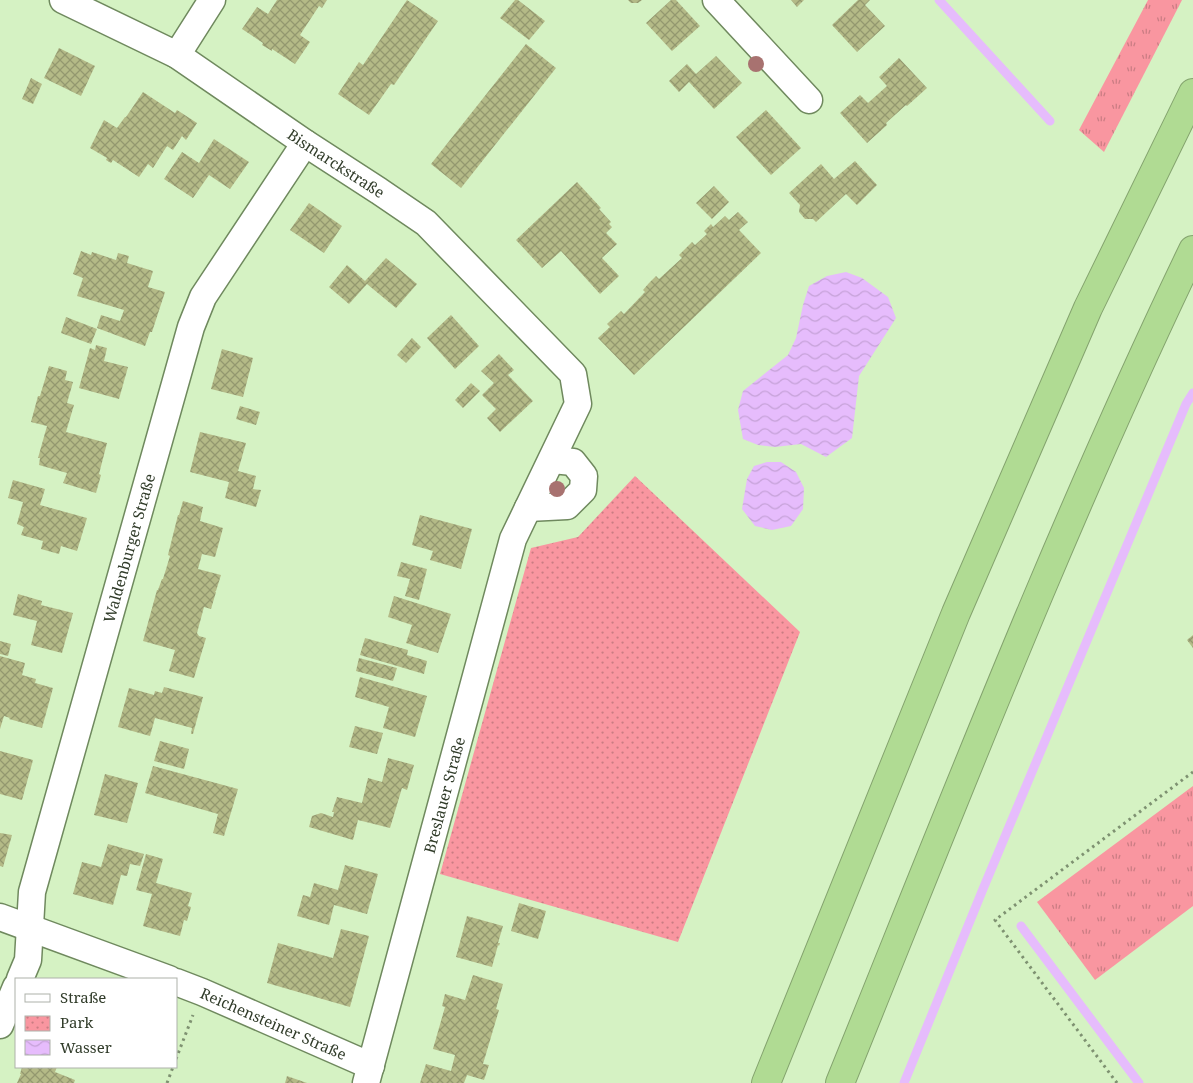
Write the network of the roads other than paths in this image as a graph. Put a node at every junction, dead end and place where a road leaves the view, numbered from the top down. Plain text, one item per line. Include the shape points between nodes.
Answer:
1 (63, 0) edge
2 (212, 0) edge
3 (716, 0) edge
4 (177, 55) junction
5 (1193, 93) edge
6 (809, 100) dead end
7 (305, 143) junction
8 (1193, 250) edge
9 (573, 374) joint
10 (552, 460) junction
11 (528, 508) junction
12 (0, 917) edge
13 (30, 928) junction
14 (20, 978) edge
15 (166, 978) edge
16 (178, 983) edge
17 (15, 989) edge
18 (0, 1025) edge
19 (368, 1074) edge
20 (766, 1083) edge
21 (840, 1083) edge

1 - 4 street, Bismarckstraße
2 - 4 street
3 - 6 street
4 - 7 street, Bismarckstraße
5 - 20 highway via 1088,308 960,604
7 - 9 street, Bismarckstraße via 426,224
7 - 13 street, Waldenburger Straße via 203,297 191,327 32,892
8 - 21 highway via 1148,343 1027,621
9 - 10 street, Breslauer Straße via 578,404
10 - 11 street, Breslauer Straße
10 - 11 street via 572,462 584,476 583,490 567,506
11 - 19 street, Breslauer Straße via 513,539
12 - 13 street
13 - 14 street, Waldenburger Straße via 28,960
13 - 15 street
16 - 19 street, Reichensteiner Straße
17 - 18 street

